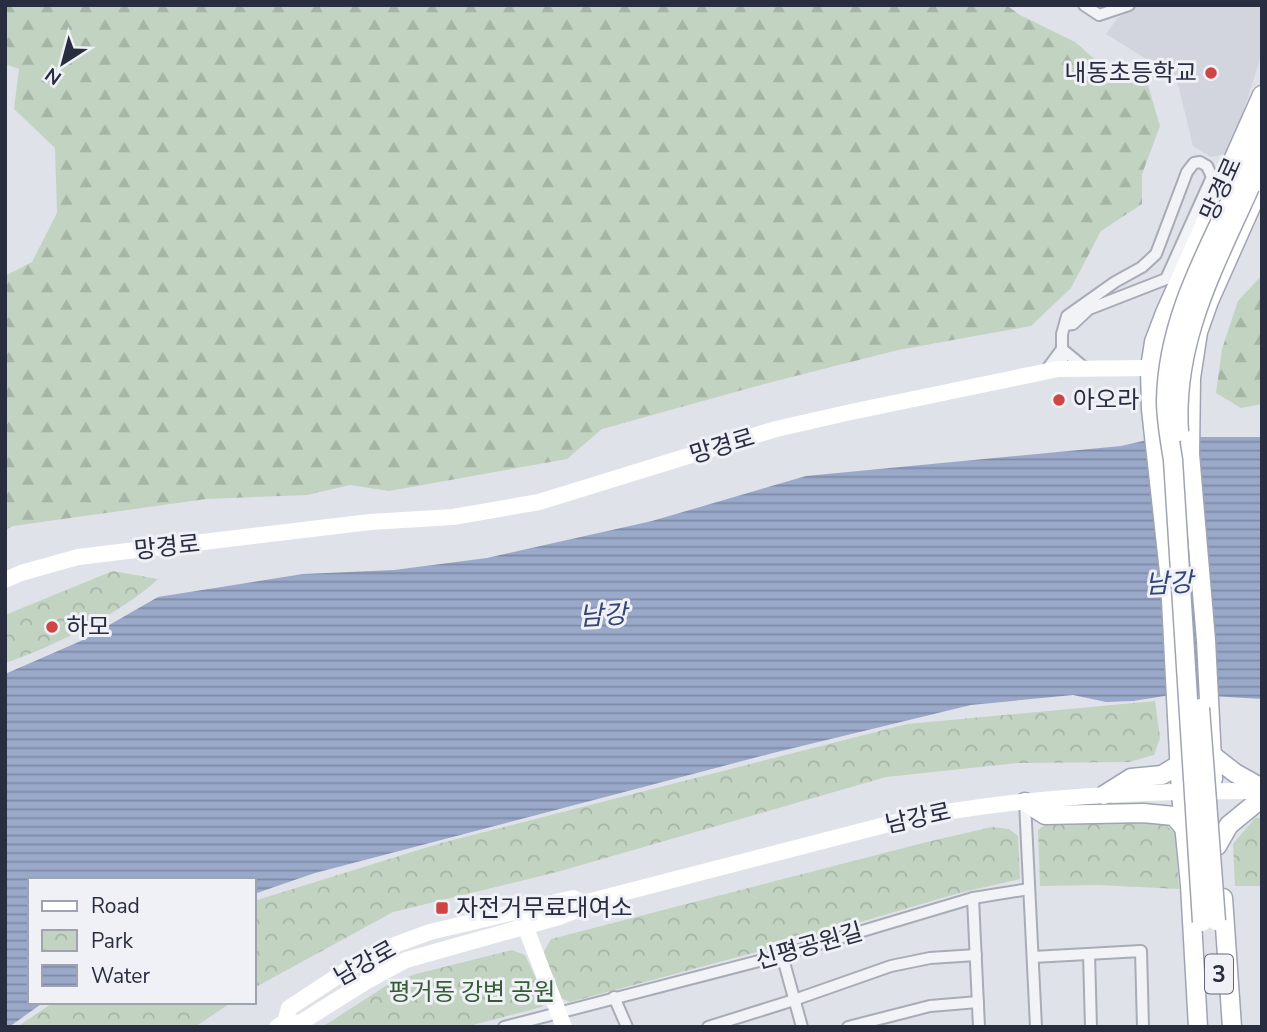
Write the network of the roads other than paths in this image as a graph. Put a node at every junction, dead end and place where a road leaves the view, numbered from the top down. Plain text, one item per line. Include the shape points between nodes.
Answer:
1 (1084, 5) edge
2 (1129, 5) edge
3 (1262, 95) edge
4 (1262, 125) edge
5 (1262, 162) edge
6 (1251, 184) edge
7 (1065, 325) junction
8 (1062, 349) junction
9 (1150, 368) junction
10 (1062, 369) junction
11 (1086, 369) junction
12 (1045, 372) junction
13 (1191, 378) junction
14 (5, 580) edge
15 (1212, 755) junction
16 (1180, 764) junction
17 (1262, 790) edge
18 (1213, 791) junction
19 (1181, 794) junction
20 (1104, 795) junction
21 (1262, 798) edge
22 (1025, 802) junction
23 (1184, 828) junction
24 (1217, 846) junction
25 (1029, 889) junction
26 (974, 898) junction
27 (583, 903) junction
28 (520, 911) junction
29 (559, 918) junction
30 (1209, 922) junction
31 (525, 927) junction
32 (493, 937) junction
33 (1088, 954) junction
34 (782, 955) junction
35 (976, 955) junction
36 (537, 957) junction
37 (1032, 957) junction
38 (614, 997) junction
39 (794, 1000) junction
40 (978, 1002) junction
41 (561, 1020) edge
42 (281, 1024) edge
43 (510, 1026) edge
44 (627, 1027) edge
45 (708, 1027) edge
46 (802, 1027) edge
47 (848, 1027) edge
48 (979, 1027) edge
49 (1036, 1027) edge
50 (1091, 1027) edge
51 (1143, 1027) edge
52 (1198, 1027) edge
53 (1207, 1027) edge
54 (1221, 1027) edge
55 (1232, 1027) edge

1 - 2 street via 1099,16
3 - 9 main road, 망경로 via 1165,313
4 - 6 main road, 3
5 - 6 main road, 3
6 - 13 main road via 1198,332
6 - 30 main road, 3, bridge via 1197,305 1182,362 1178,418
7 - 7 street via 1073,324 1089,309 1166,279 1212,177 1208,166 1194,163 1187,172 1156,254 1079,306 1067,316
7 - 8 street
8 - 10 street
8 - 11 street
8 - 12 street
9 - 11 street, 망경로
9 - 13 main road
9 - 16 main road via 1171,581
10 - 11 street, 망경로
10 - 12 street, 망경로
12 - 14 street, 망경로 via 776,429 539,502 453,517 370,522 78,557
13 - 15 main road via 1190,454
15 - 17 main road
15 - 18 main road
16 - 19 main road
16 - 20 main road via 1162,775 1131,778
17 - 18 street, 남강로
18 - 19 street, 남강로
18 - 24 main road
19 - 20 street, 남강로
19 - 23 main road
20 - 22 street, 남강로
21 - 24 main road via 1229,825
22 - 23 main road via 1045,815 1174,816
22 - 25 street
22 - 27 street, 남강로 via 908,819
23 - 52 main road
24 - 55 main road
25 - 26 street, 신평공원길
25 - 37 street
26 - 34 street, 신평공원길
26 - 35 street
27 - 28 street, 남강로 via 573,898
27 - 29 street, 남강로 via 577,911
28 - 31 street
28 - 42 street, 남강로 via 397,944 353,966 289,1008
29 - 31 street, 남강로
29 - 36 street via 539,939
30 - 53 main road, 3
30 - 54 main road, 3
31 - 32 street, 남강로
31 - 36 street
32 - 36 street via 523,945
32 - 42 street, 남강로 via 406,960 300,1023
33 - 37 street
33 - 50 street
33 - 51 street via 1140,951
34 - 38 street, 신평공원길
34 - 39 street
35 - 39 street via 891,966
35 - 40 street
36 - 41 street
37 - 49 street
38 - 41 street, 신평공원길
38 - 44 street
39 - 45 street
39 - 46 street
40 - 47 street via 930,1006
40 - 48 street
41 - 43 street, 신평공원길

